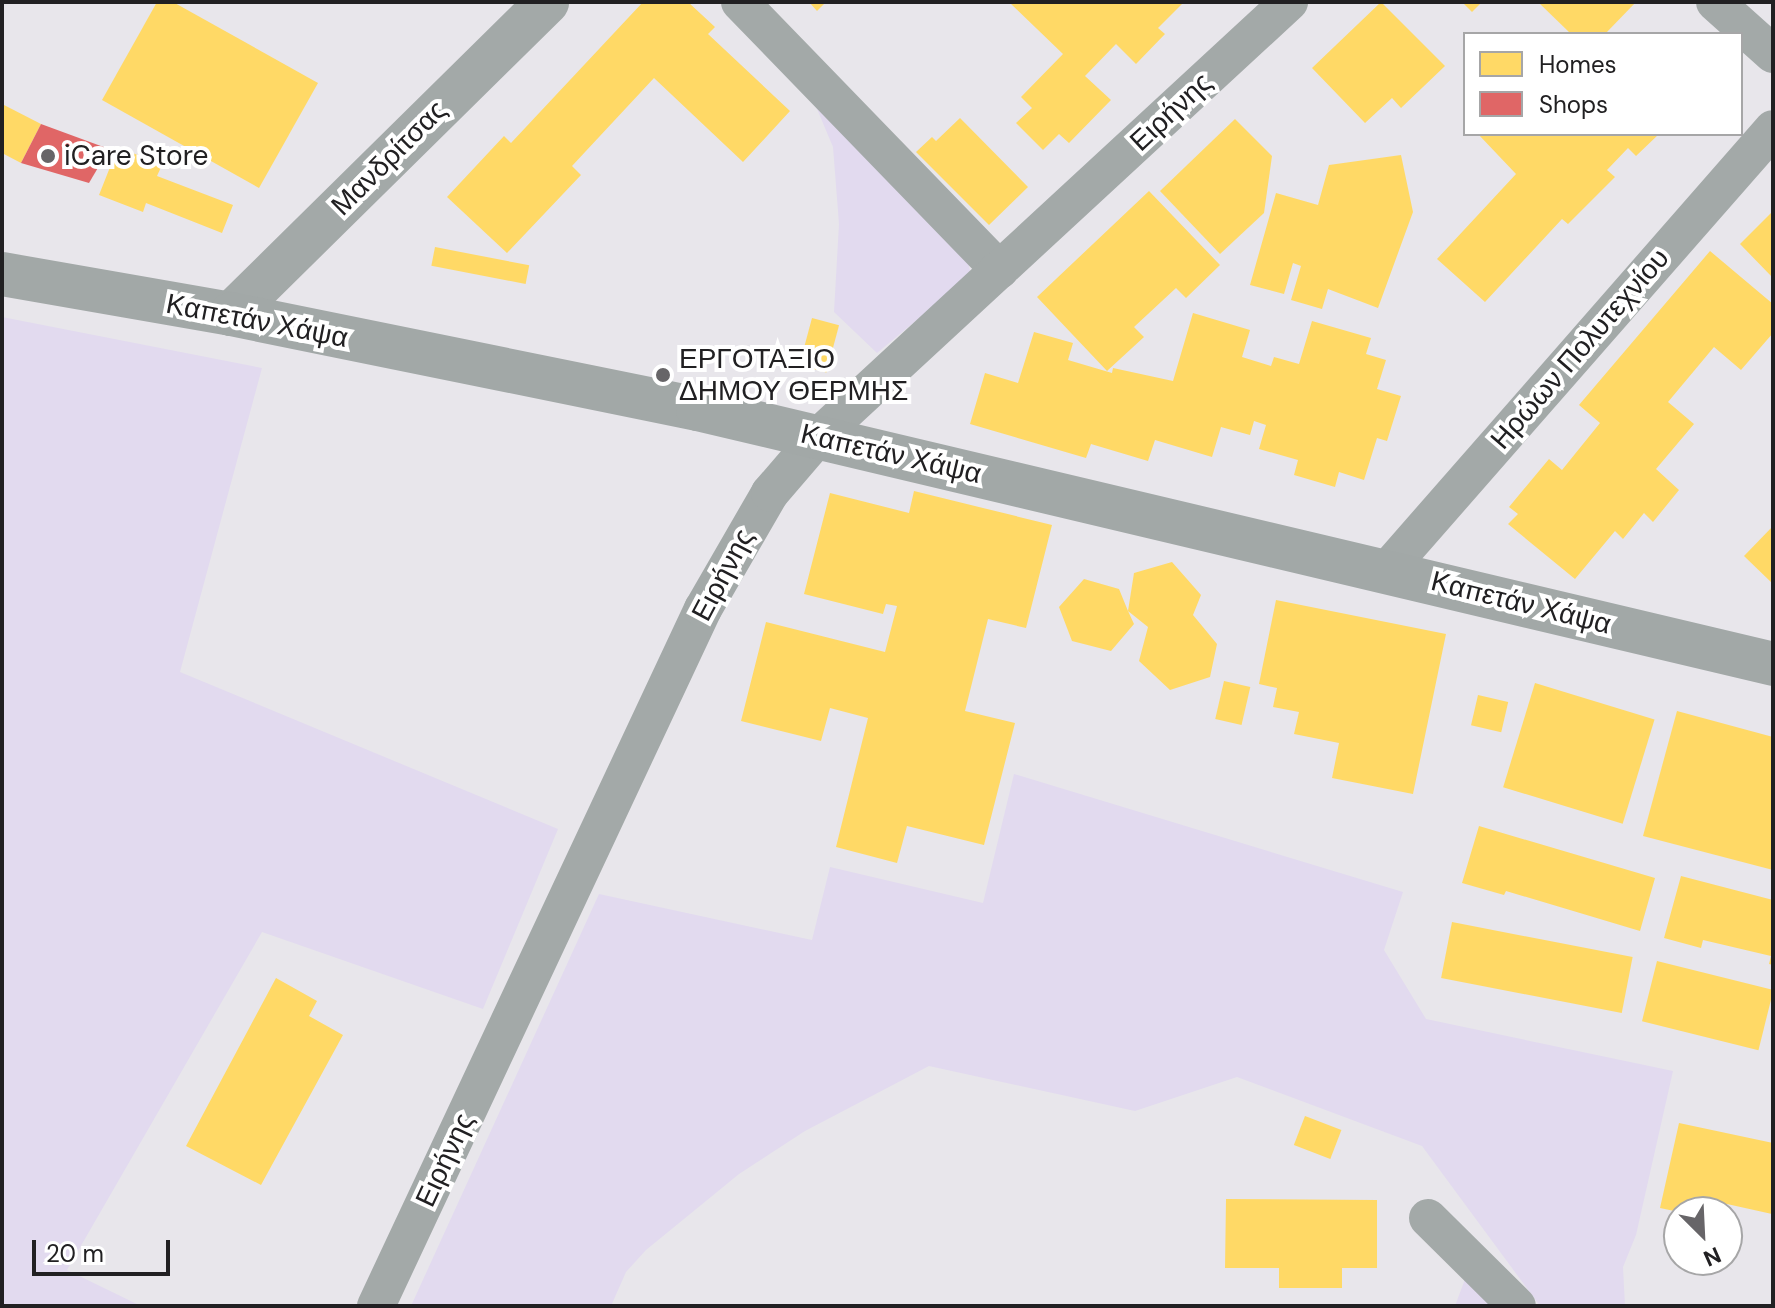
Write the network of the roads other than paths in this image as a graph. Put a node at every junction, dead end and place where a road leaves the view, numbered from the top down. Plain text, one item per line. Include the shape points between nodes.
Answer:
1 (547, 2) edge
2 (740, 2) edge
3 (1289, 2) edge
4 (1715, 2) edge
5 (1773, 54) edge
6 (1773, 129) edge
7 (1000, 270) junction
8 (2, 274) edge
9 (231, 314) junction
10 (819, 436) junction
11 (1387, 570) junction
12 (1773, 664) edge
13 (1428, 1218) dead end
14 (376, 1306) edge
15 (1517, 1306) edge

1 - 9 street, Μανδρίτσας
2 - 7 street
3 - 7 street, Ειρήνης
4 - 5 street
6 - 11 street, Ηρώων Πολυτεχνίου
7 - 10 street, Ειρήνης
8 - 9 main road, Καπετάν Χάψα
9 - 10 main road, Καπετάν Χάψα
10 - 11 main road, Καπετάν Χάψα
10 - 14 street, Ειρήνης via 770,493 710,596
11 - 12 main road, Καπετάν Χάψα
13 - 15 street

